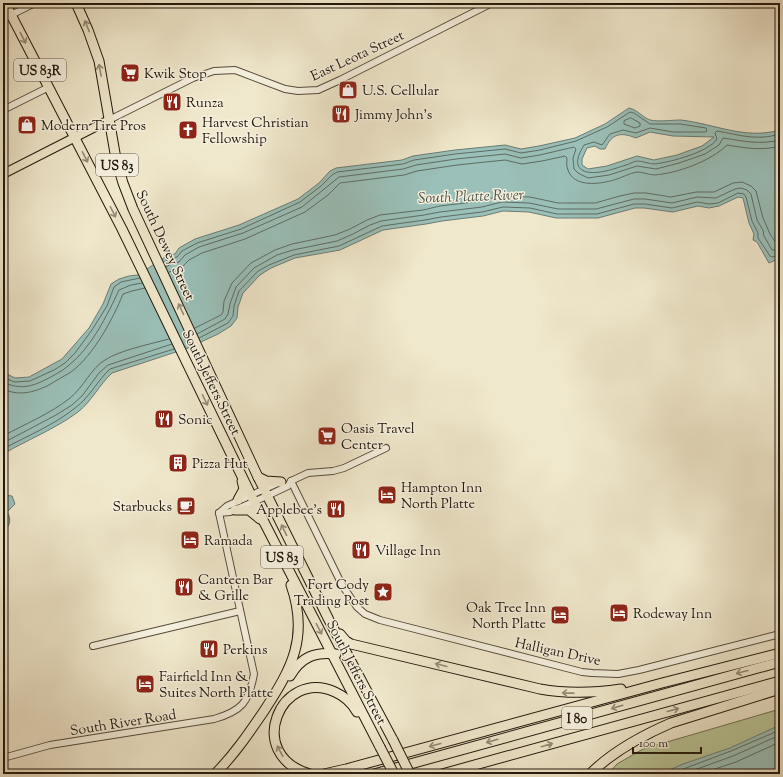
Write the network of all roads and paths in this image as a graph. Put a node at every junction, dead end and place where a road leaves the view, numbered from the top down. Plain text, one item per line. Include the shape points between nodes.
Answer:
1 (5, 3) edge
2 (35, 3) edge
3 (76, 3) edge
4 (492, 3) edge
5 (7, 17) edge
6 (49, 87) junction
7 (3, 110) edge
8 (109, 120) junction
9 (75, 137) junction
10 (3, 174) edge
11 (203, 357) joint
12 (386, 448) dead end
13 (240, 471) junction
14 (258, 477) junction
15 (291, 481) junction
16 (281, 482) junction
17 (266, 493) junction
18 (253, 498) junction
19 (238, 500) junction
20 (235, 510) junction
21 (219, 513) junction
22 (265, 524) junction
23 (284, 560) junction
24 (240, 611) junction
25 (329, 620) junction
26 (780, 634) edge
27 (93, 646) dead end
28 (780, 653) edge
29 (332, 654) junction
30 (780, 662) edge
31 (780, 681) edge
32 (662, 683) junction
33 (780, 689) edge
34 (372, 702) junction
35 (256, 724) junction
36 (380, 747) junction
37 (3, 758) edge
38 (215, 774) edge
39 (310, 774) edge
40 (324, 774) edge
41 (374, 774) edge
42 (394, 774) edge
43 (410, 774) edge
44 (442, 774) edge
45 (590, 774) edge

1 - 5 highway, South Jeffers Street / US 83R
2 - 5 street
8 -> 3 highway, South Dewey Street / US 83 via 98,60
4 - 8 street, East Leota Street via 318,90 291,90 235,70 214,71 200,74
5 -> 6 highway, South Jeffers Street / US 83R
6 - 7 street
6 - 9 highway, South Jeffers Street / US 83R
8 - 9 main road, East Leota Street
11 -> 8 highway, South Dewey Street / US 83 via 123,184 114,154
9 - 10 main road, East Leota Street
9 -> 13 highway, South Jeffers Street / US 83
11 - 14 highway, South Jeffers Street / US 83
12 - 15 street via 333,472 308,473
13 - 18 highway, South Jeffers Street / US 83
13 - 19 highway via 244,489
14 - 16 highway via 266,481
14 - 17 highway, South Jeffers Street / US 83
15 - 16 street
15 - 17 street via 288,486
15 - 26 street, Halligan Drive via 351,599 366,614 380,620 582,672 605,674 638,670
16 - 17 street
17 - 18 street
25 -> 17 highway, South Jeffers Street / US 83
18 - 19 street
18 - 20 street
18 - 22 highway, South Jeffers Street / US 83
19 - 21 street
20 - 21 street
20 - 22 highway via 249,510
21 - 24 street
22 - 23 highway, South Jeffers Street / US 83
23 -> 29 highway, South Jeffers Street / US 83
23 - 35 highway via 297,609 297,644 286,676
24 - 27 street
24 - 37 street, South River Road via 254,674 250,692 238,710 214,719 50,745
32 -> 25 highway via 599,692 562,693 540,689 351,644
25 - 34 highway, South Jeffers Street / US 83
28 - 32 highway
29 - 34 highway via 342,657
29 - 35 highway via 314,655 300,663
29 - 36 highway, South Jeffers Street / US 83
30 -> 41 highway, I 80
44 -> 31 highway, I 80
32 -> 40 highway
33 - 45 highway via 671,723 616,752
34 - 43 highway, South Jeffers Street / US 83, bridge
35 - 38 highway via 239,748
39 -> 36 highway via 296,769 285,760 275,740 274,726 278,713 287,701 300,691 325,688 340,694 355,708
36 - 42 highway, South Jeffers Street / US 83, bridge

